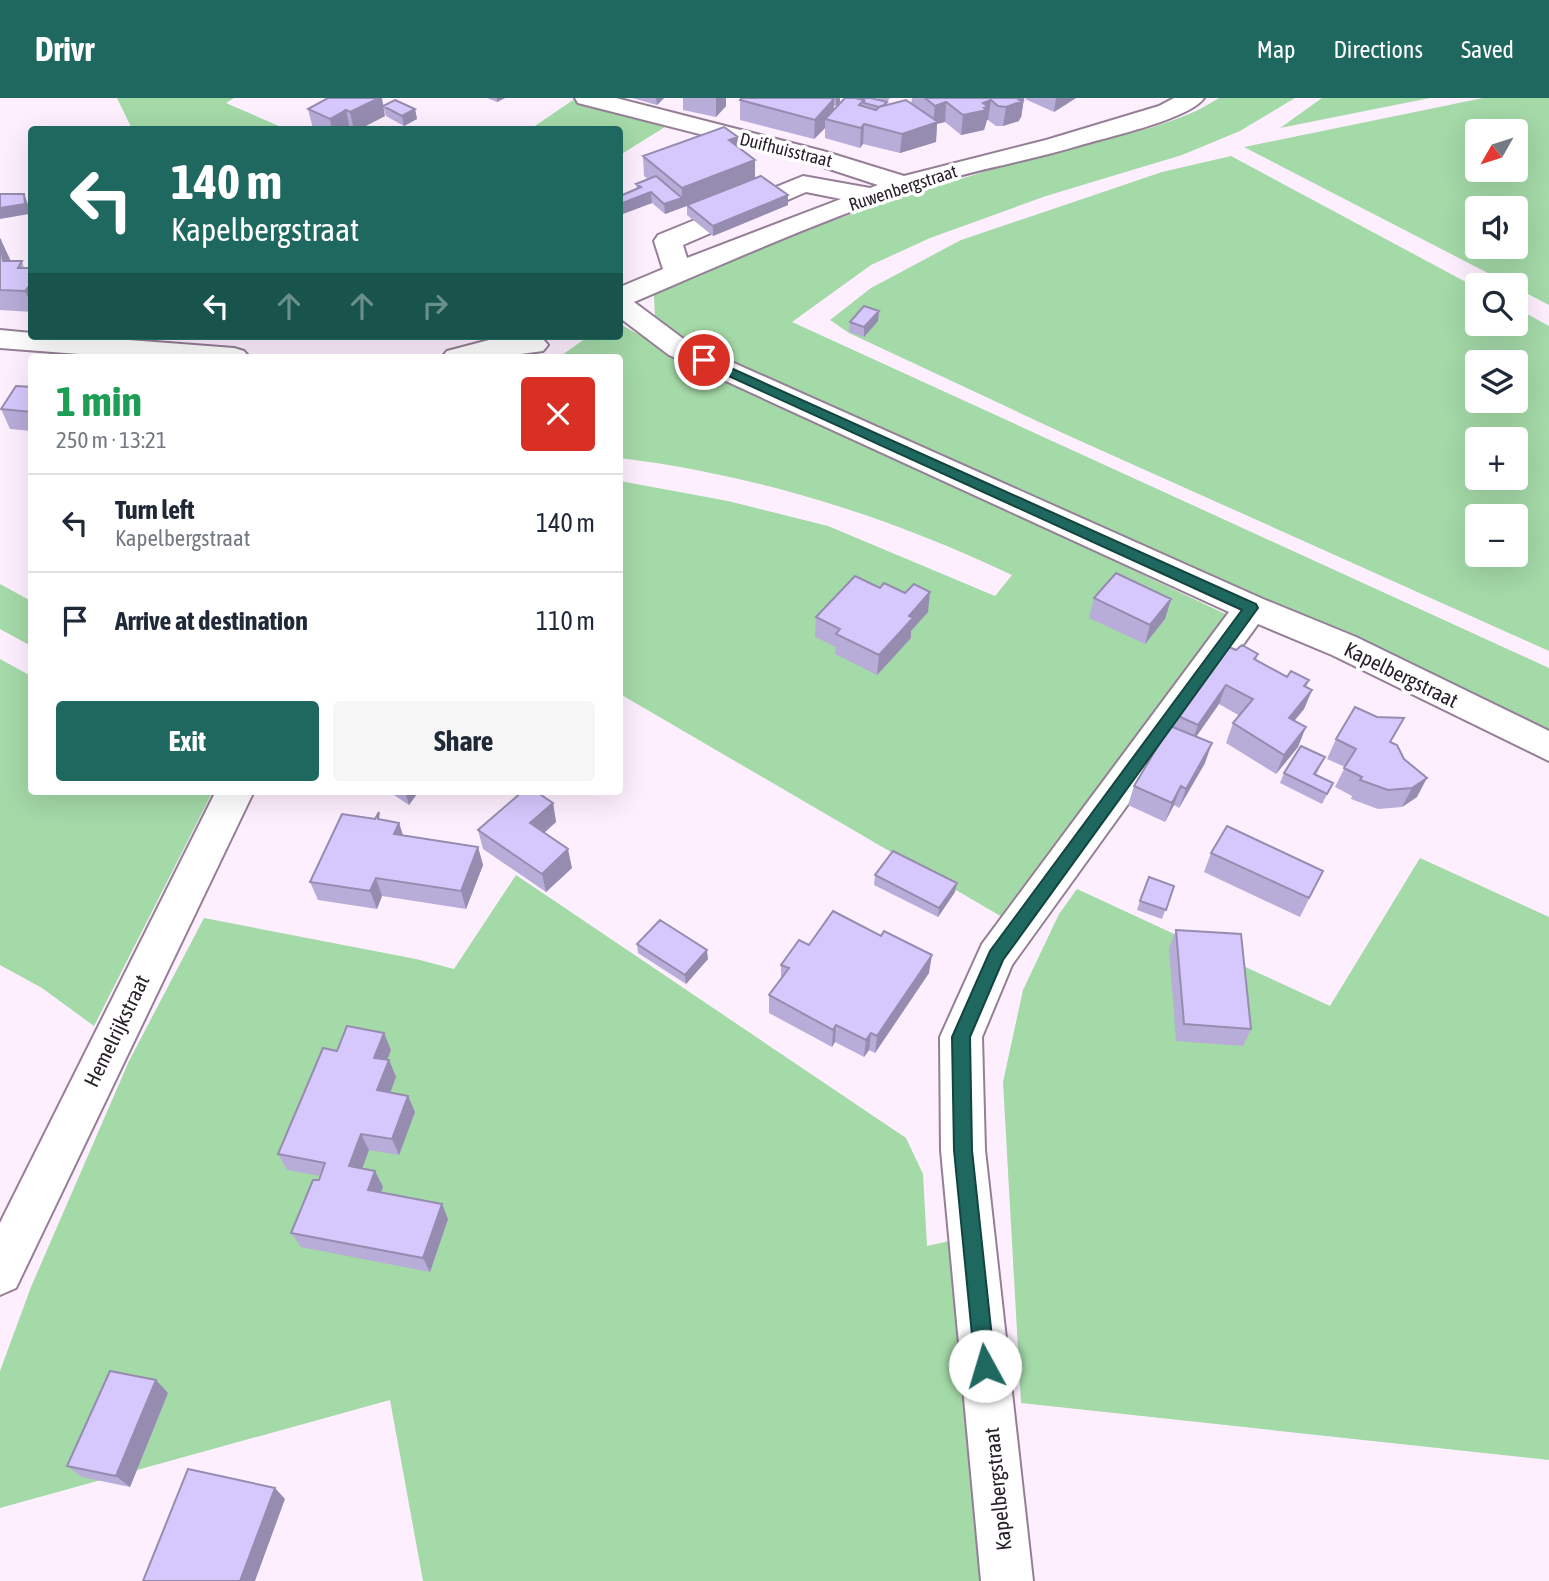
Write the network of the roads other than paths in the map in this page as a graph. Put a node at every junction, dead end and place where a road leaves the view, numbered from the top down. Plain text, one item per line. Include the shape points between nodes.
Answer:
1 (587, 98) edge
2 (1192, 98) edge
3 (903, 184) junction
4 (623, 296) edge
5 (623, 306) edge
6 (0, 339) edge
7 (534, 346) edge
8 (195, 354) edge
9 (469, 354) edge
10 (1251, 608) junction
11 (1549, 747) edge
12 (233, 795) edge
13 (0, 1272) edge
14 (1007, 1581) edge

1 - 3 street, Duifhuisstraat via 814,156
2 - 3 street, Ruwenbergstraat via 1168,111 1055,145
3 - 4 street, Ruwenbergstraat
5 - 10 street, Kapelbergstraat via 679,349
6 - 8 street
7 - 9 street
10 - 11 street, Kapelbergstraat via 1344,646
10 - 14 street, Kapelbergstraat via 996,956 961,1037 963,1150
12 - 13 street, Hemelrijkstraat

